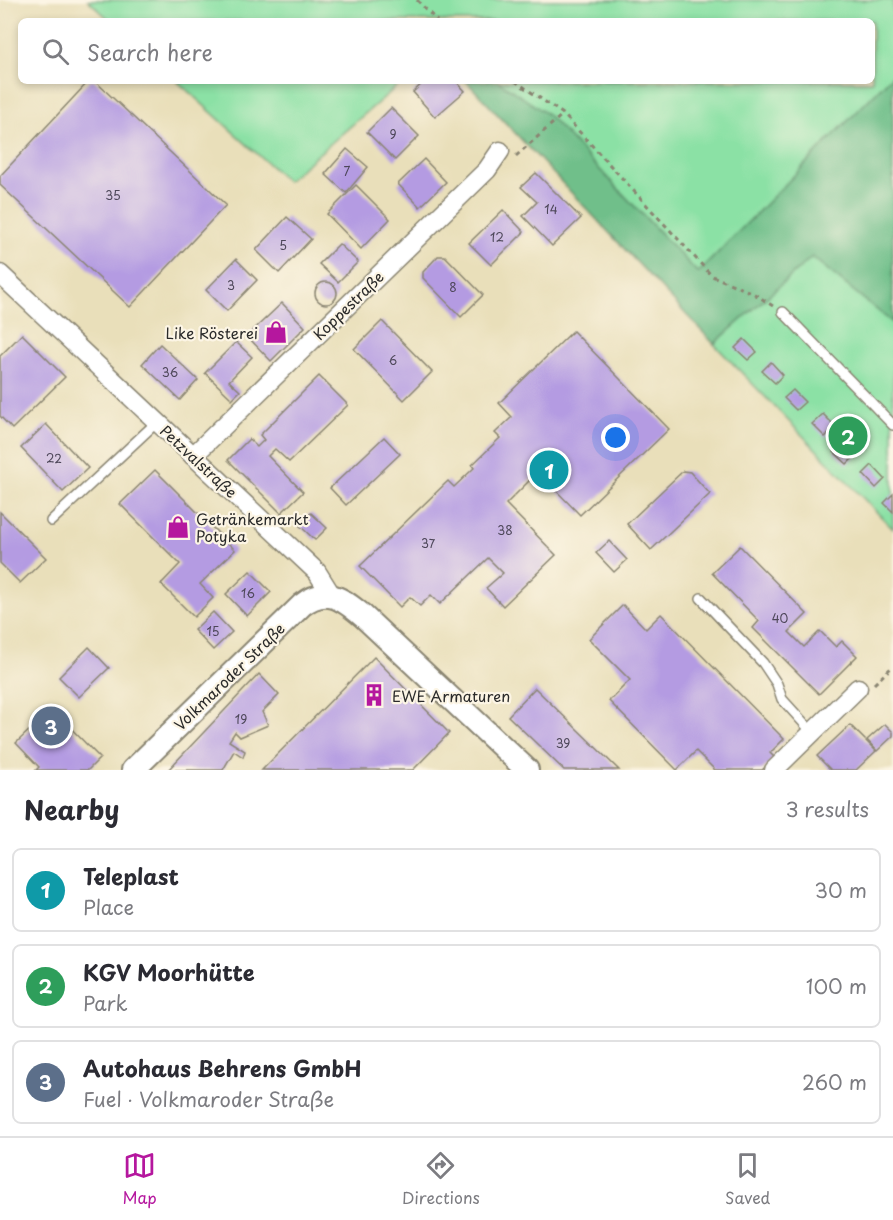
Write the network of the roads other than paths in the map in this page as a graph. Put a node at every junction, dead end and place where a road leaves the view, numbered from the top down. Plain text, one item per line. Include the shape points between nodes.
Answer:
1 (500, 151) road end
2 (0, 274) edge
3 (783, 312) road end
4 (156, 422) junction
5 (893, 425) edge
6 (193, 456) junction
7 (51, 521) dead end
8 (332, 596) junction
9 (701, 598) dead end
10 (858, 688) road end
11 (812, 732) junction
12 (134, 770) edge
13 (527, 770) edge
14 (774, 770) edge

1 - 6 street, Koppestraße via 488,170
2 - 4 street, Petzvalstraße
3 - 5 lane
4 - 6 street, Petzvalstraße
4 - 7 lane
6 - 8 street, Petzvalstraße via 317,572
8 - 12 street, Volkmaroder Straße via 316,597 302,605
8 - 13 street, Petzvalstraße via 363,616
9 - 11 lane via 763,663 782,699
10 - 11 street
11 - 14 street

